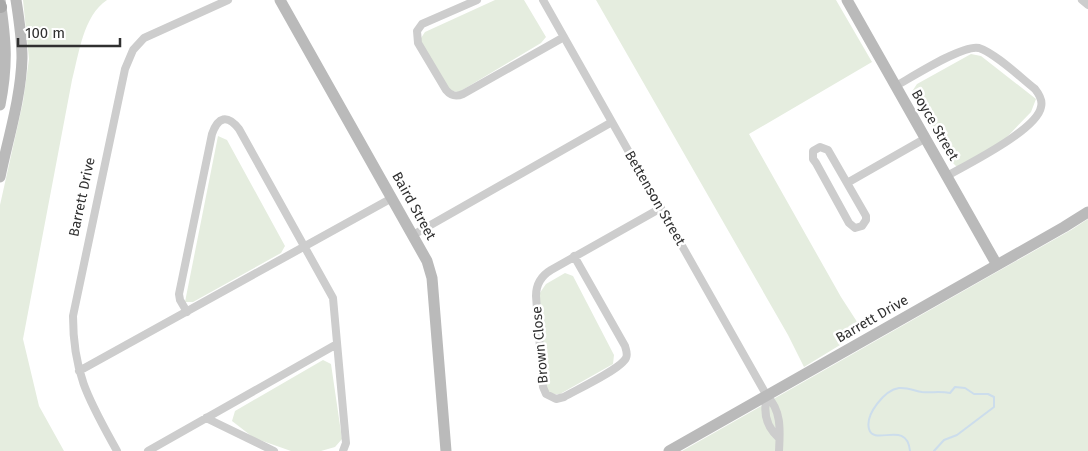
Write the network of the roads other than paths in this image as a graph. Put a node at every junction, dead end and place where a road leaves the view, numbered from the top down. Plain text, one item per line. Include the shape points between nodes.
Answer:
1 (16, 0) edge
2 (228, 0) edge
3 (280, 0) edge
4 (477, 0) edge
5 (543, 0) edge
6 (847, 0) edge
7 (1082, 0) edge
8 (0, 4) edge
9 (1088, 5) edge
10 (564, 37) junction
11 (896, 86) junction
12 (0, 105) edge
13 (612, 122) junction
14 (926, 138) junction
15 (948, 176) junction
16 (0, 177) edge
17 (847, 183) junction
18 (392, 198) junction
19 (661, 208) junction
20 (1088, 212) edge
21 (413, 235) junction
22 (305, 246) junction
23 (574, 256) junction
24 (997, 264) junction
25 (187, 312) junction
26 (338, 344) junction
27 (78, 371) junction
28 (767, 396) junction
29 (206, 418) junction
30 (778, 437) junction
31 (117, 451) edge
32 (148, 451) edge
33 (274, 451) edge
34 (343, 451) edge
35 (446, 451) edge
36 (670, 451) edge
37 (779, 451) edge

1 - 16 street via 22,59
2 - 27 street, Barrett Drive via 151,34 138,44 127,62 74,306 73,331
3 - 18 street, Baird Street
4 - 10 street via 422,24 417,31 418,43 451,95 463,94
5 - 10 street, Bettenson Street
6 - 11 street, Boyce Street
7 - 9 street
8 - 12 street via 6,37
10 - 13 street, Bettenson Street
11 - 14 street, Boyce Street
11 - 15 street via 961,50 976,48 991,55 1035,89 1040,97 1042,106 1038,115 1017,134
13 - 19 street, Bettenson Street
13 - 21 street
14 - 15 street, Boyce Street
14 - 17 street
15 - 24 street, Boyce Street
17 - 17 street via 828,150 820,147 813,151 813,159 855,228 862,226 866,216
18 - 21 street, Baird Street
18 - 22 street
19 - 23 street, Brown Close
19 - 28 street, Bettenson Street
20 - 24 street, Barrett Drive
21 - 35 street, Baird Street via 432,278
22 - 25 street
22 - 25 street via 239,129 229,120 221,120 212,134 179,294
22 - 26 street via 333,298
23 - 23 street, Brown Close via 545,274 536,291 543,387 546,394 556,399 617,367 627,356 625,346
24 - 28 street, Barrett Drive
25 - 27 street
26 - 29 street
26 - 34 street via 346,443
27 - 31 street, Barrett Drive via 87,396
28 - 30 street via 774,402 781,424
28 - 30 street via 764,408 770,430
28 - 36 street, Barrett Drive
29 - 32 street
29 - 33 street
30 - 37 street

